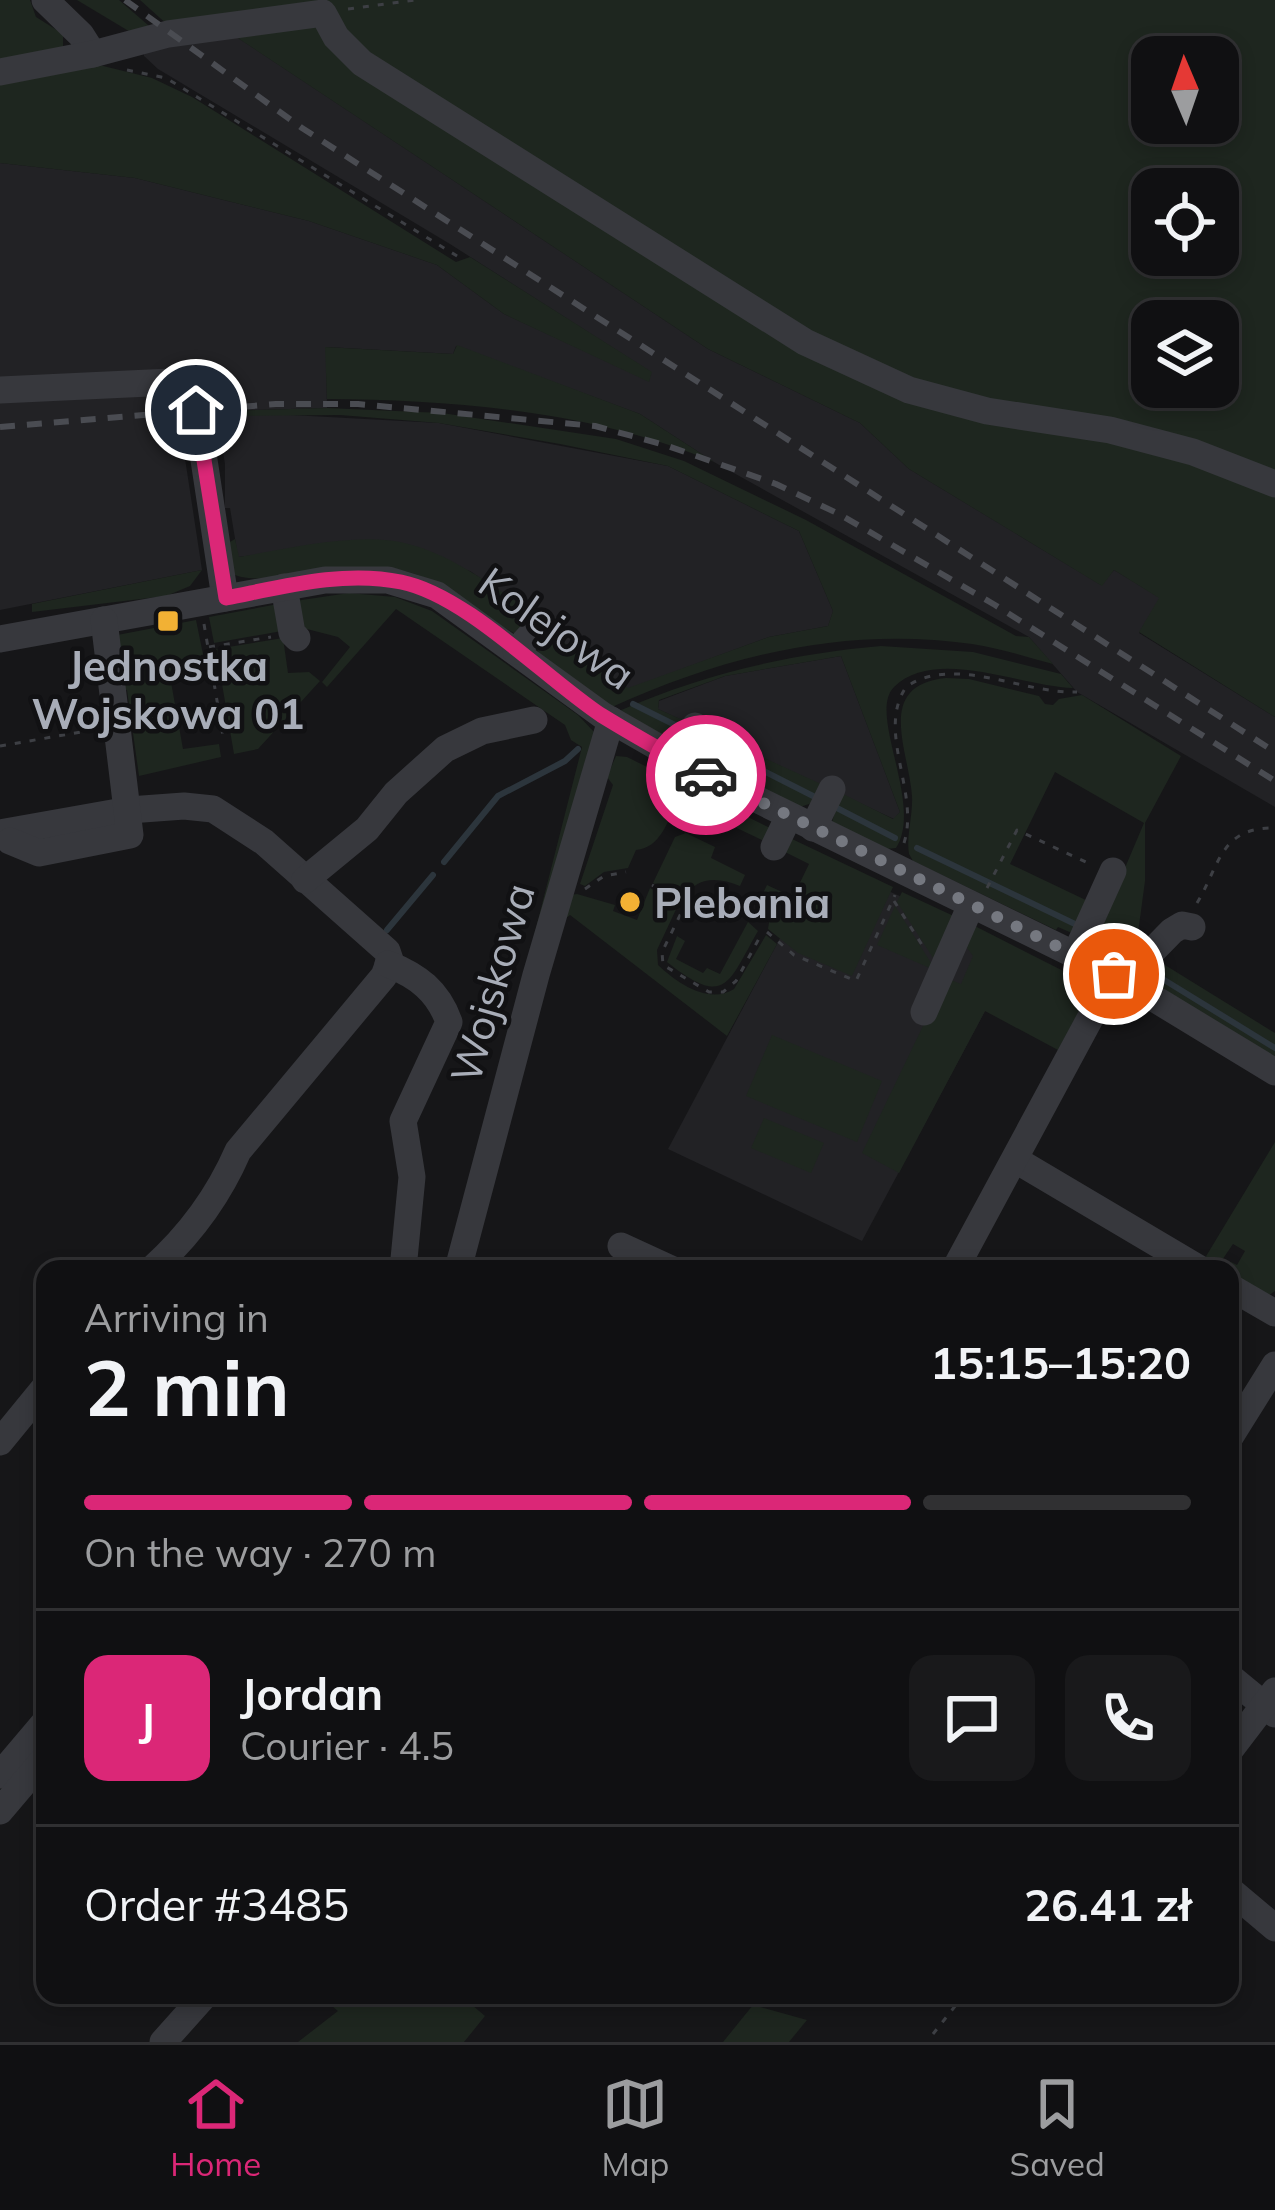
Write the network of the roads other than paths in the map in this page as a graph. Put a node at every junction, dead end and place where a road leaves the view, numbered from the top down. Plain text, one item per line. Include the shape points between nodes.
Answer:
1 (45, 0) edge
2 (92, 54) junction
3 (0, 72) edge
4 (0, 390) edge
5 (1275, 484) edge
6 (284, 587) junction
7 (226, 598) junction
8 (104, 620) junction
9 (540, 626) dead end
10 (294, 634) road end
11 (0, 639) edge
12 (516, 651) junction
13 (534, 720) dead end
14 (611, 720) junction
15 (694, 726) dead end
16 (678, 759) junction
17 (832, 789) dead end
18 (129, 810) junction
19 (801, 822) junction
20 (7, 839) edge
21 (774, 847) dead end
22 (1113, 873) road end
23 (305, 880) junction
24 (980, 896) junction
25 (1187, 926) road end
26 (1075, 955) junction
27 (388, 964) junction
28 (1119, 977) junction
29 (924, 1012) dead end
30 (1275, 1072) edge
31 (1016, 1160) junction
32 (621, 1246) dead end
33 (160, 1260) edge
34 (404, 1260) edge
35 (460, 1260) edge
36 (651, 1260) edge
37 (961, 1260) edge
38 (1163, 1260) edge
39 (1239, 1292) edge
40 (1275, 1313) edge
41 (1275, 1365) edge
42 (36, 1398) edge
43 (1239, 1423) edge
44 (0, 1442) edge
45 (1239, 1683) edge
46 (1272, 1704) edge
47 (36, 1733) edge
48 (1239, 1740) edge
49 (36, 1769) edge
50 (0, 1775) edge
51 (0, 1811) edge
52 (1239, 1898) edge
53 (1275, 1928) edge
54 (197, 2004) edge
55 (163, 2042) edge

1 - 2 street
2 - 3 street
2 - 5 street via 169,34 322,13 362,62 805,342 909,390 1110,430
4 - 7 street via 192,382 224,531
6 - 7 street, Kolejowa
6 - 10 street
6 - 12 street, Kolejowa via 349,578 406,583 453,604
7 - 8 street, Kolejowa
8 - 11 street, Kolejowa
8 - 18 street
9 - 12 street
12 - 14 street, Kolejowa
13 - 23 street via 445,749
14 - 16 street, Kolejowa
14 - 35 street, Wojskowa
15 - 16 street
16 - 19 street, Kolejowa
17 - 19 street
18 - 20 street
18 - 23 street via 212,809
19 - 21 street
19 - 24 street, Kolejowa via 896,877
22 - 26 street
23 - 27 street via 377,938
24 - 26 street, Kolejowa
24 - 29 street
25 - 28 street
26 - 28 street, Kolejowa
27 - 33 street
27 - 34 street via 429,987 449,1022 403,1121 412,1177
28 - 30 street, Kolejowa
28 - 31 street
31 - 37 street
31 - 38 street
32 - 36 street
39 - 40 street
41 - 43 street
42 - 44 street
45 - 46 street
46 - 48 street
47 - 50 street
49 - 51 street
52 - 53 street
54 - 55 street

